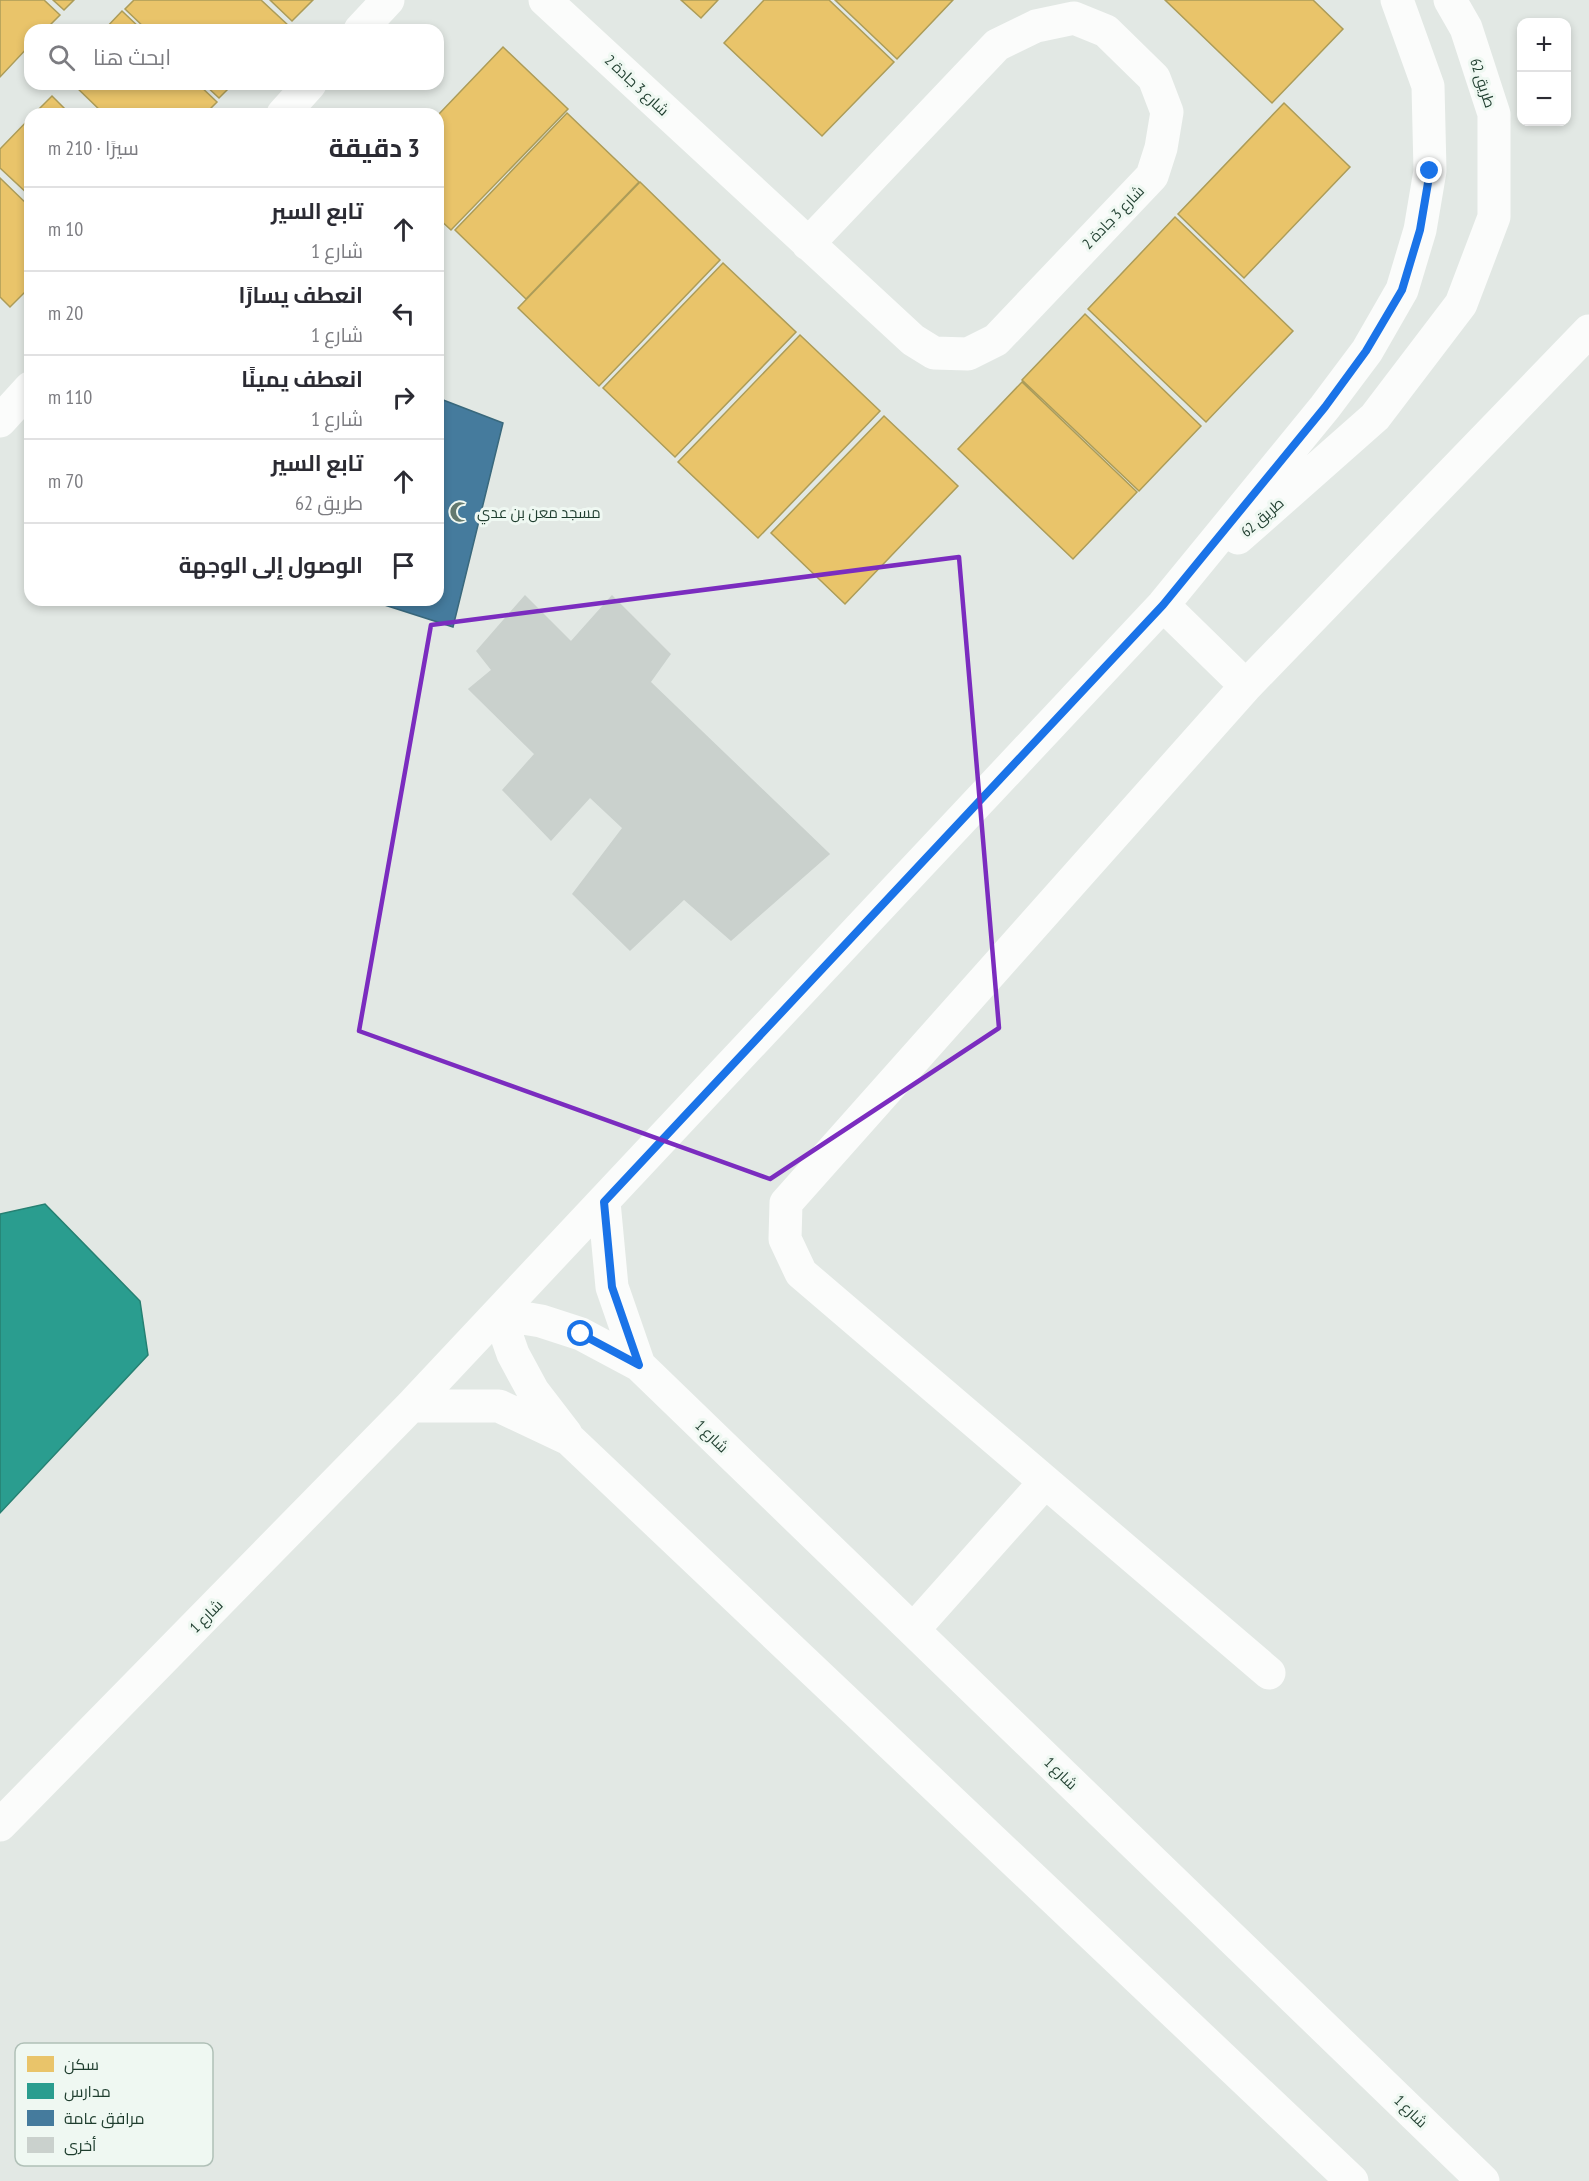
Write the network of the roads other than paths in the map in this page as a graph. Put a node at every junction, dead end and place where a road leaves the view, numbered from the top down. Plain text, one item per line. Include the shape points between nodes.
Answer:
1 (388, 0) edge
2 (545, 0) edge
3 (1397, 0) edge
4 (1450, 0) edge
5 (366, 24) edge
6 (305, 90) edge
7 (288, 108) edge
8 (808, 244) junction
9 (1589, 331) edge
10 (24, 395) edge
11 (0, 421) edge
12 (1163, 605) junction
13 (1246, 686) junction
14 (604, 1202) junction
15 (499, 1314) junction
16 (639, 1365) junction
17 (411, 1406) junction
18 (569, 1439) junction
19 (1045, 1482) junction
20 (913, 1630) junction
21 (1269, 1673) dead end
22 (0, 1825) edge
23 (1352, 2181) edge
24 (1483, 2181) edge

1 - 5 street
2 - 8 street, شارع 3 جادة 2
3 - 12 street, طريق 62 via 1428,86 1430,171 1420,230 1402,290 1366,351 1325,407
4 - 12 street, طريق 62 via 1466,28 1494,114 1494,218 1461,304 1375,417
6 - 7 street
8 - 8 street, شارع 3 جادة 2 via 913,340 934,353 968,354 996,340 1152,176 1167,111 1154,78 1106,31 1074,18 1036,26 997,45
9 - 13 street
10 - 11 street
12 - 13 street
12 - 14 street, شارع 1
13 - 19 street via 786,1203 785,1239 801,1273
14 - 15 street, شارع 1
14 - 16 street, شارع 1 via 612,1287
15 - 16 street, شارع 1 via 541,1321 581,1334
15 - 17 street, شارع 1
15 - 18 street via 513,1354 533,1391
16 - 20 street, شارع 1
17 - 18 street via 500,1406
17 - 22 street, شارع 1
18 - 23 street
19 - 20 street
19 - 21 street
20 - 24 street, شارع 1

